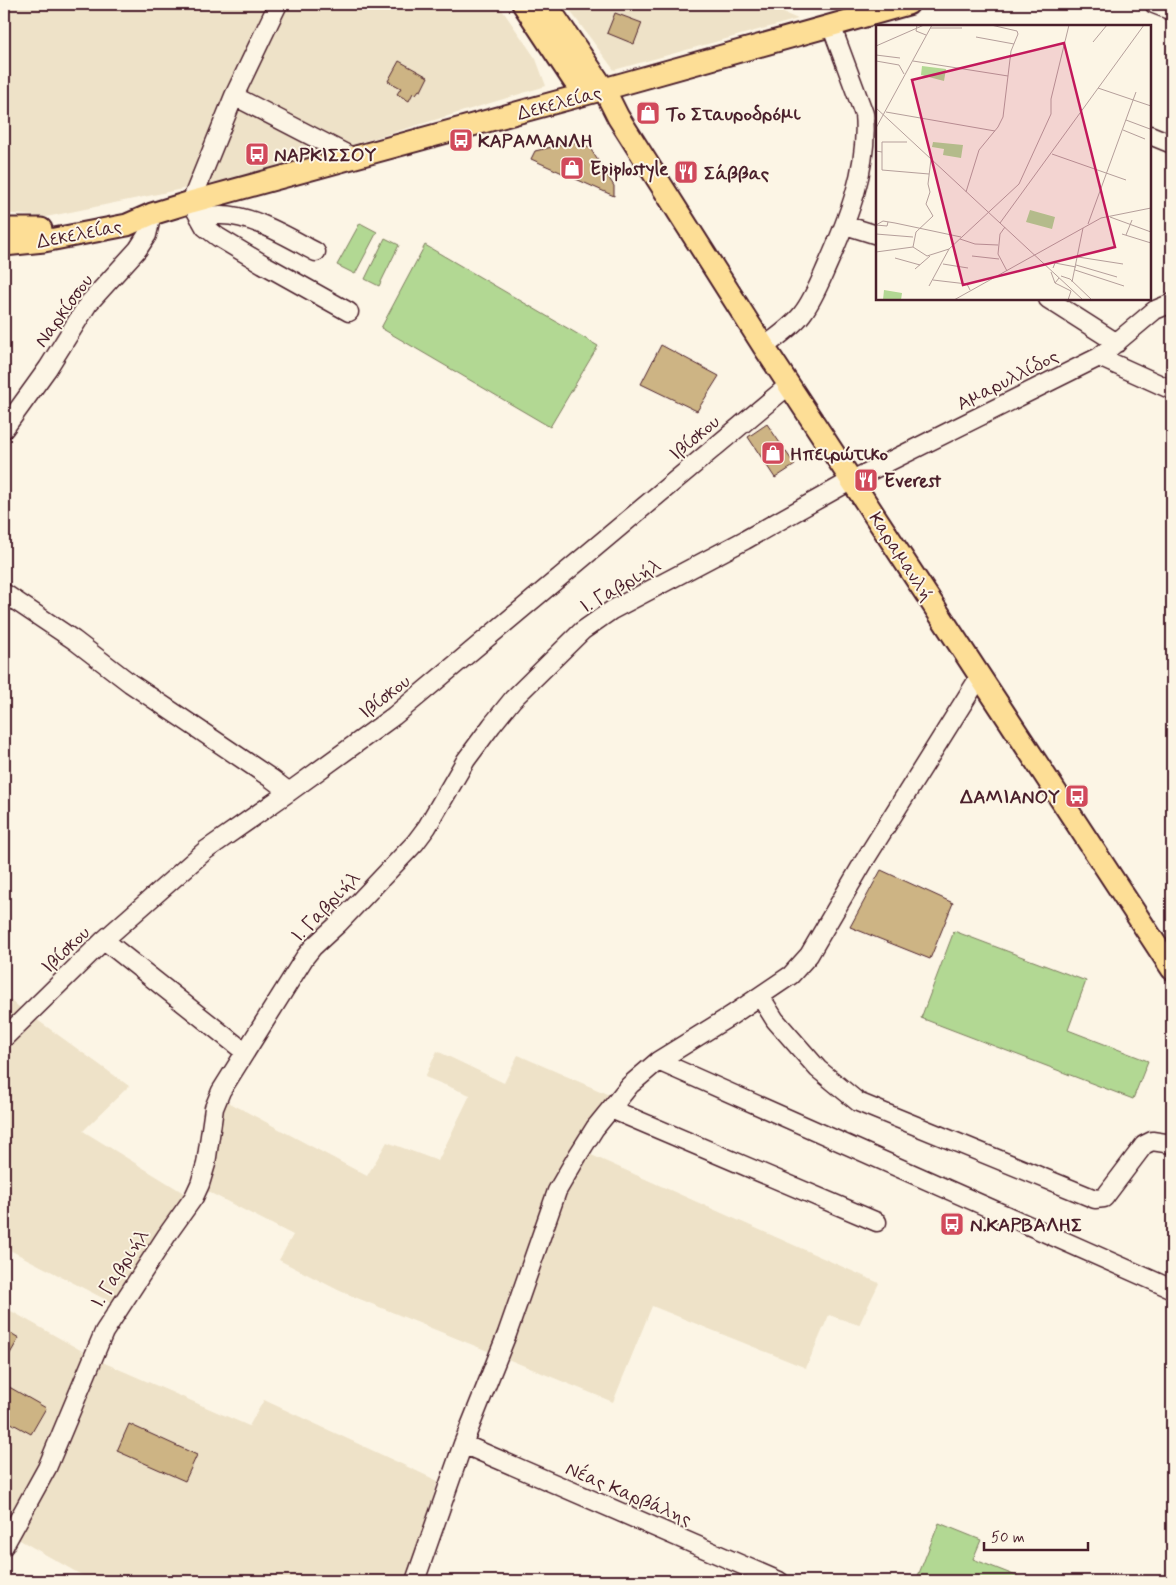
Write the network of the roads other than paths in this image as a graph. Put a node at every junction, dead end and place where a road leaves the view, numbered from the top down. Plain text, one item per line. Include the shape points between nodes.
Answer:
1 (278, 4) edge
2 (522, 4) edge
3 (546, 4) edge
4 (908, 4) edge
5 (1154, 4) edge
6 (1172, 12) edge
7 (831, 25) junction
8 (604, 89) junction
9 (234, 96) junction
10 (871, 129) edge
11 (1151, 135) edge
12 (1172, 144) edge
13 (354, 158) junction
14 (195, 210) junction
15 (152, 214) junction
16 (845, 225) junction
17 (4, 229) edge
18 (876, 235) edge
19 (4, 245) edge
20 (316, 252) dead end
21 (1050, 300) edge
22 (1172, 303) edge
23 (349, 312) dead end
24 (1117, 343) junction
25 (764, 347) junction
26 (1099, 357) junction
27 (789, 385) junction
28 (1172, 390) edge
29 (4, 429) edge
30 (852, 480) junction
31 (4, 593) edge
32 (980, 676) junction
33 (289, 792) junction
34 (104, 940) junction
35 (1172, 969) edge
36 (760, 996) junction
37 (4, 1038) edge
38 (245, 1052) junction
39 (658, 1061) junction
40 (611, 1109) junction
41 (1172, 1144) edge
42 (877, 1222) dead end
43 (1172, 1290) edge
44 (463, 1444) junction
45 (4, 1546) edge
46 (414, 1581) edge
47 (779, 1581) edge

1 - 9 street
2 - 8 main road via 574,81
3 - 8 main road, Καραμανλή
4 - 7 main road, Δεκελείας
5 - 6 street
7 - 8 main road, Δεκελείας
7 - 10 street
8 - 13 main road, Δεκελείας
8 - 25 main road, Καραμανλή
9 - 13 street
9 - 14 street
10 - 16 street
11 - 12 street
13 - 14 main road, Δεκελείας
14 - 15 main road, Δεκελείας
14 - 20 street via 236,216 272,228
14 - 23 street via 205,227 218,237
15 - 17 main road, Δεκελείας via 46,229
15 - 19 main road, Δεκελείας via 127,225
15 - 29 street, Ναρκίσσου via 147,235 138,249 88,304
16 - 18 street
16 - 25 street via 810,302 792,324
21 - 24 street
22 - 24 street, Αμαρυλλίδος via 1155,310
24 - 26 street, Αμαρυλλίδος
25 - 27 main road, Καραμανλή
26 - 28 street
26 - 30 street, Αμαρυλλίδος
27 - 30 main road, Καραμανλή
27 - 33 street, Ιβίσκου via 394,716
30 - 32 main road, Καραμανλή
30 - 38 street, Ι. Γαβριήλ via 612,610 582,631 538,672 513,698 466,760 427,827 414,843 313,947
31 - 33 street
32 - 35 main road, Καραμανλή
32 - 36 street via 809,955 791,975
33 - 34 street, Ιβίσκου via 206,850
34 - 37 street, Ιβίσκου
34 - 38 street
36 - 39 street
36 - 41 street via 775,1020 818,1069 858,1102 1095,1199 1104,1198 1144,1145 1152,1141
38 - 45 street, Ι. Γαβριήλ via 221,1090 214,1108 206,1164 194,1197 108,1325 47,1468
39 - 40 street via 630,1085
39 - 43 street
40 - 42 street
40 - 44 street via 595,1128 557,1191 507,1334
44 - 46 street
44 - 47 street, Νέας Καρβάλης

